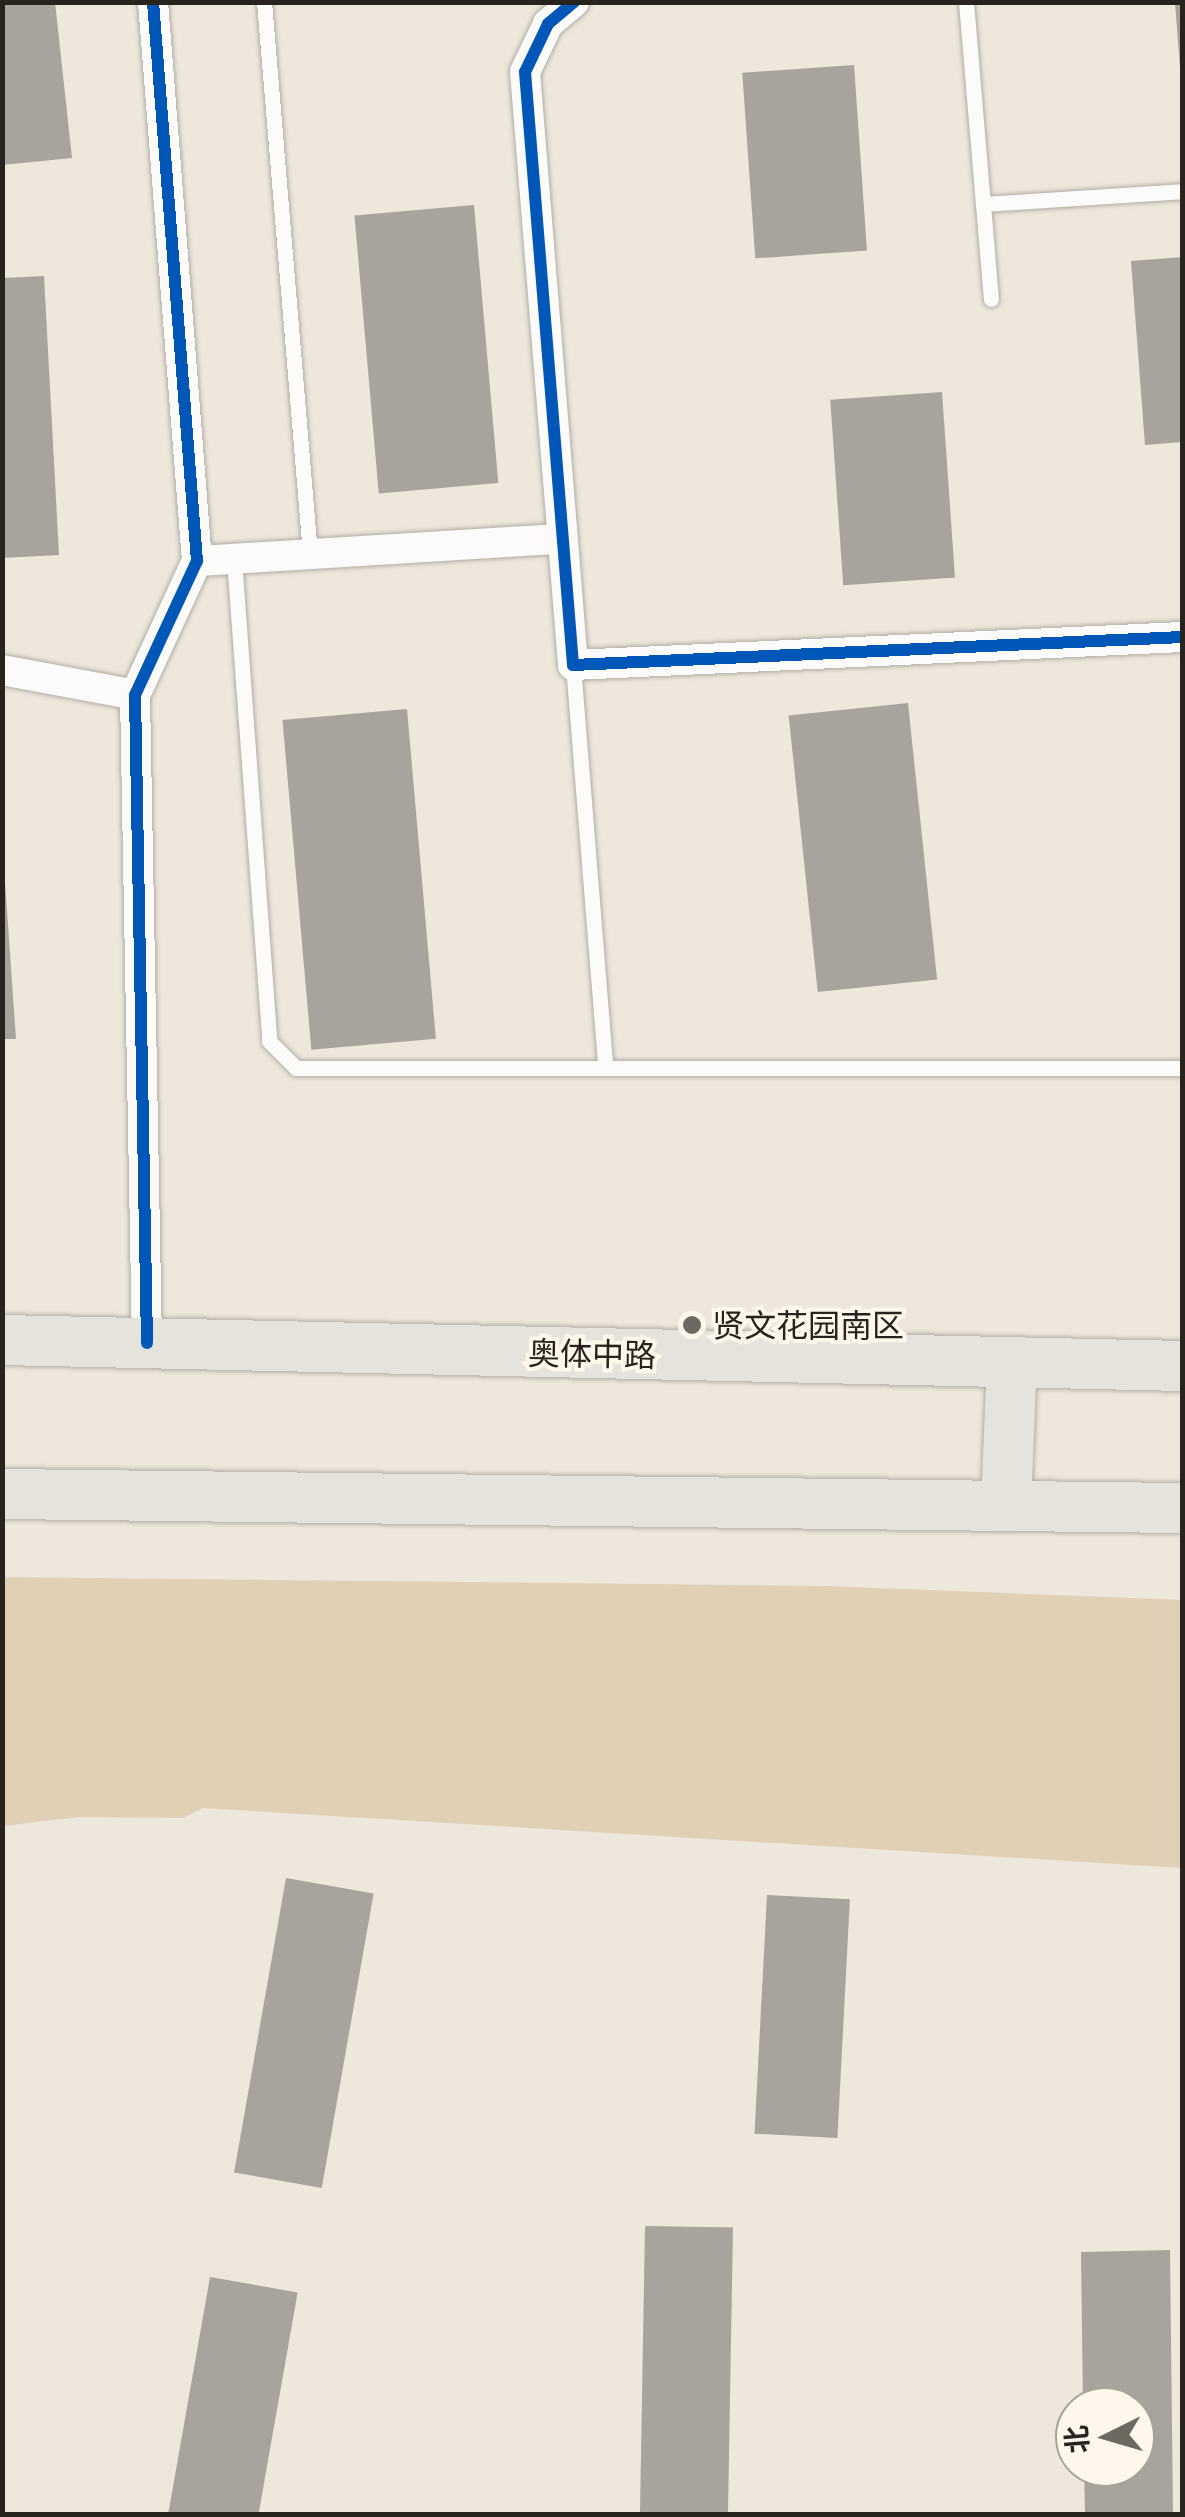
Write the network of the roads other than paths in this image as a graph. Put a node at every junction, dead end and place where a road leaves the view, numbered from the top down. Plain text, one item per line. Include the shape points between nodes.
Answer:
1 (153, 2) edge
2 (264, 2) edge
3 (574, 2) edge
4 (966, 2) edge
5 (1182, 191) edge
6 (984, 204) junction
7 (991, 300) dead end
8 (560, 539) junction
9 (310, 554) junction
10 (234, 558) junction
11 (198, 561) junction
12 (1182, 637) edge
13 (573, 664) junction
14 (2, 670) edge
15 (136, 695) junction
16 (605, 1064) junction
17 (1182, 1068) edge
18 (2, 1340) edge
19 (147, 1343) junction
20 (1012, 1363) junction
21 (1182, 1366) edge
22 (2, 1494) edge
23 (1006, 1505) junction
24 (1182, 1508) edge

1 - 11 street
2 - 9 lane
3 - 8 street via 548,24 525,72
4 - 6 lane
5 - 6 lane
6 - 7 lane
8 - 9 street
8 - 13 street
9 - 10 street
10 - 11 street
10 - 16 lane via 269,1041 296,1068
11 - 15 street
12 - 13 street
13 - 16 lane
14 - 15 street
15 - 19 street
16 - 17 lane
18 - 19 main road, 奥体中路
19 - 20 main road, 奥体中路
20 - 21 main road, 奥体中路
20 - 23 main road
22 - 23 main road
23 - 24 main road

